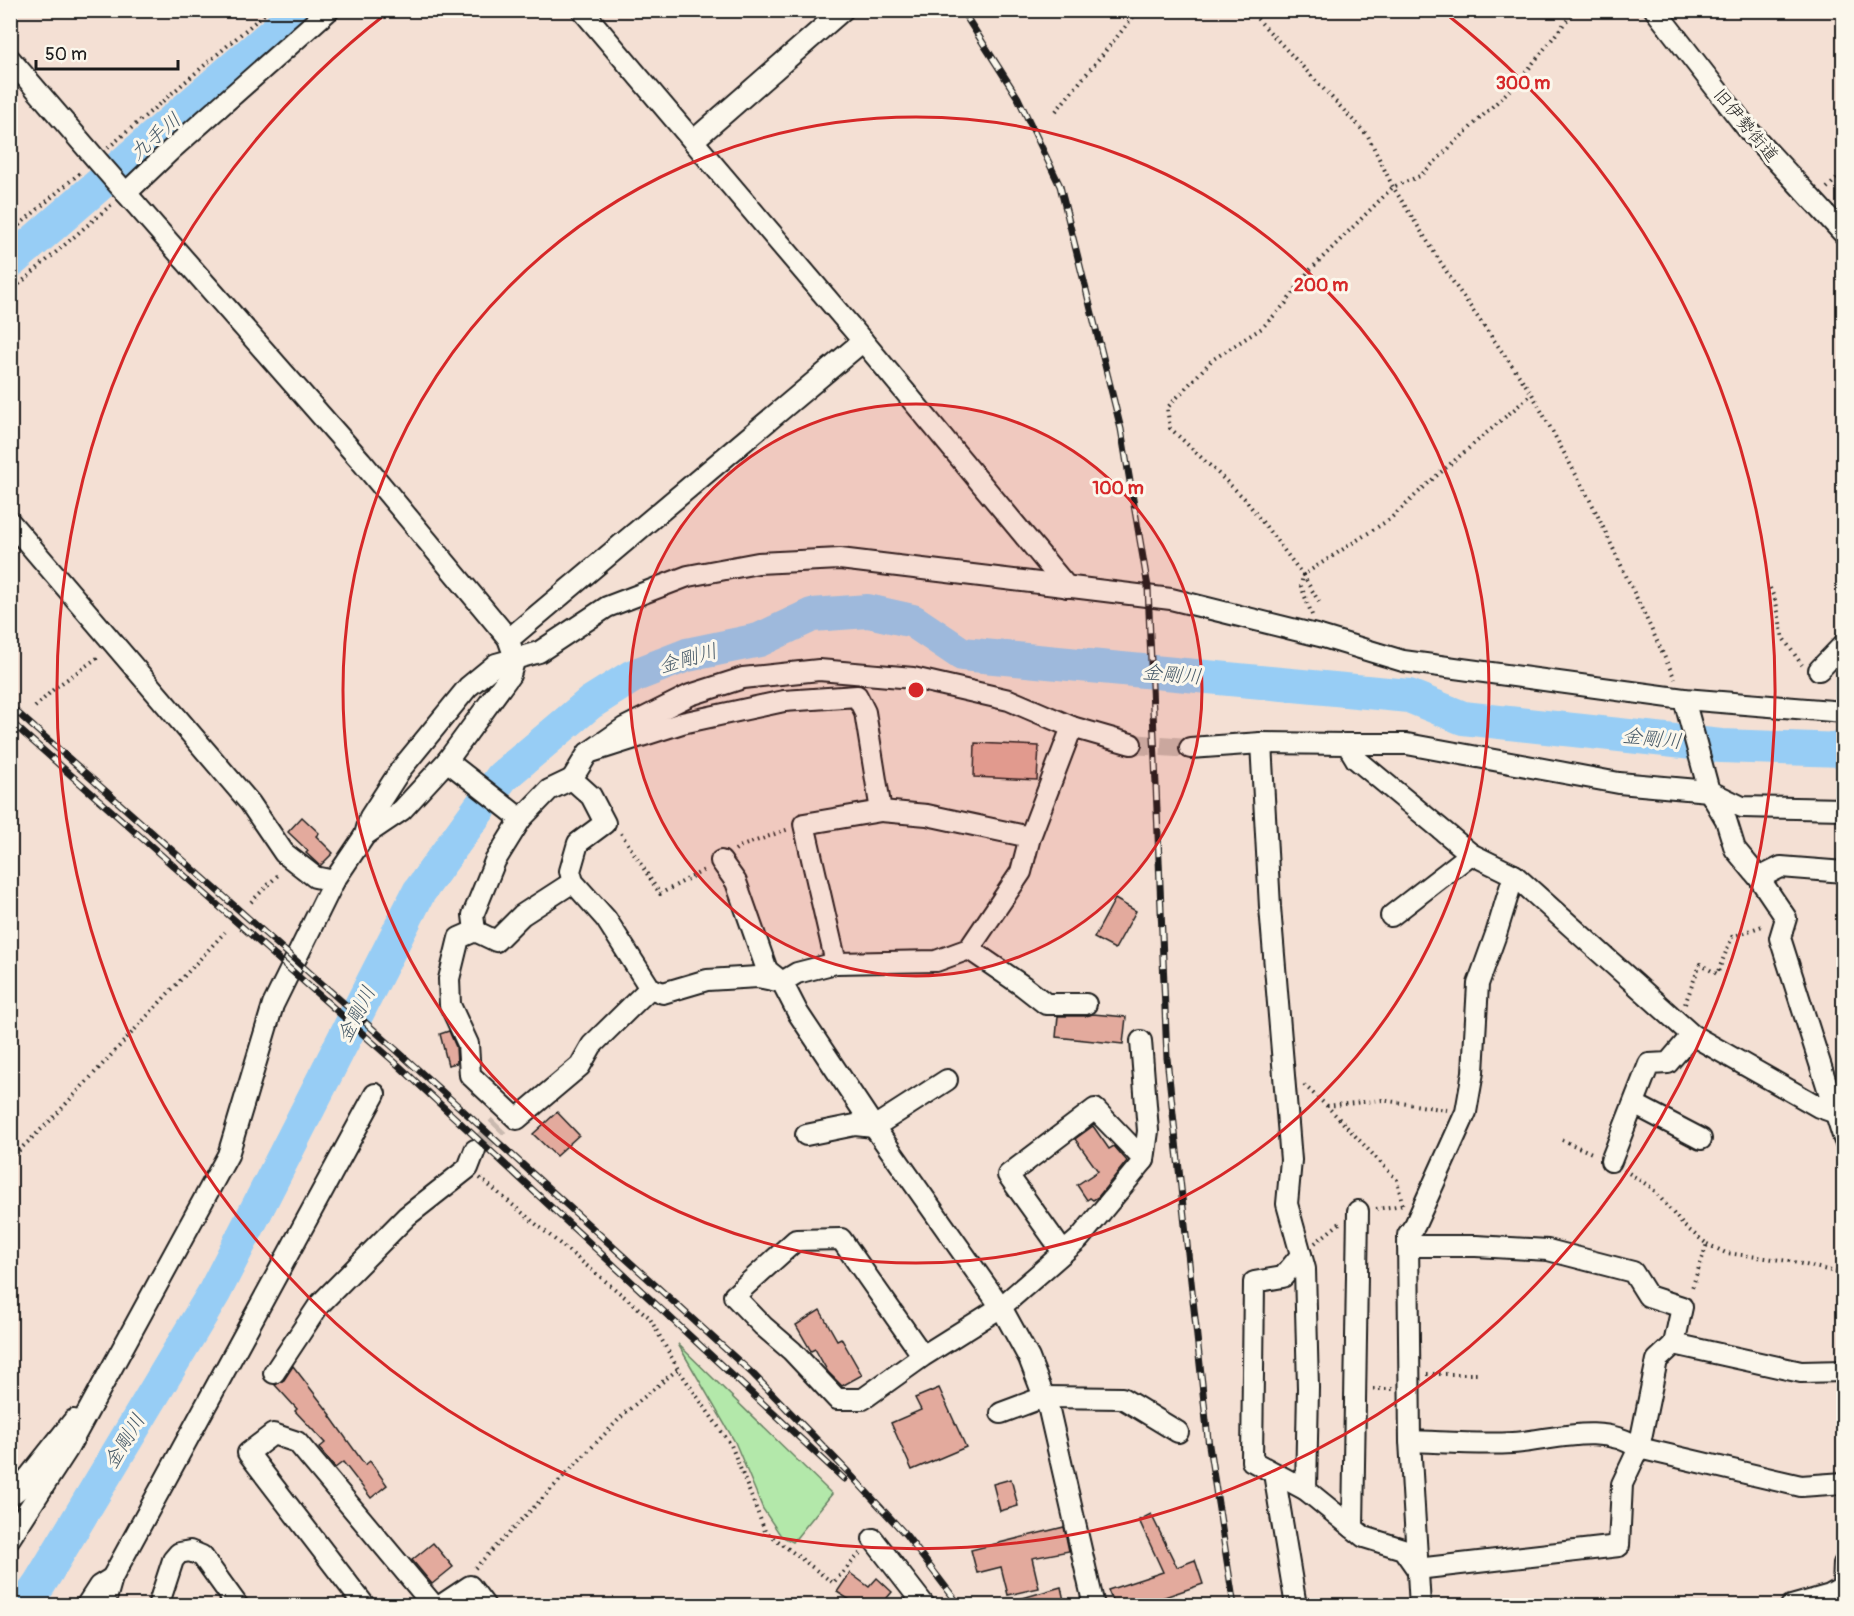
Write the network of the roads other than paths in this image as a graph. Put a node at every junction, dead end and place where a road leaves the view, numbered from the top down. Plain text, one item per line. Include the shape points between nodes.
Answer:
1 (329, 10) edge
2 (582, 10) edge
3 (843, 10) edge
4 (1655, 10) edge
5 (10, 59) edge
6 (693, 141) junction
7 (126, 193) junction
8 (1844, 234) edge
9 (863, 340) junction
10 (10, 522) edge
11 (1067, 587) junction
12 (508, 638) junction
13 (1844, 644) edge
14 (515, 658) junction
15 (1814, 671) road end
16 (1684, 699) junction
17 (1844, 712) edge
18 (1072, 727) junction
19 (1261, 743) junction
20 (1131, 744) tunnel mouth
21 (1347, 744) junction
22 (1190, 748) tunnel mouth
23 (588, 753) junction
24 (453, 766) junction
25 (573, 779) junction
26 (1709, 791) junction
27 (1844, 809) edge
28 (881, 811) junction
29 (521, 819) junction
30 (365, 835) junction
31 (1030, 837) junction
32 (1471, 854) junction
33 (721, 861) road end
34 (1844, 872) edge
35 (1514, 875) junction
36 (1759, 878) junction
37 (334, 881) junction
38 (573, 882) junction
39 (1390, 916) dead end
40 (474, 931) junction
41 (969, 950) junction
42 (836, 963) junction
43 (782, 982) junction
44 (650, 988) junction
45 (1086, 1004) dead end
46 (1685, 1028) junction
47 (1141, 1041) dead end
48 (947, 1080) dead end
49 (375, 1094) dead end
50 (1634, 1104) junction
51 (1836, 1113) junction
52 (874, 1127) junction
53 (806, 1135) dead end
54 (1844, 1139) edge
55 (1701, 1140) dead end
56 (475, 1150) tunnel mouth
57 (1144, 1160) junction
58 (1611, 1161) road end
59 (1358, 1211) dead end
60 (1408, 1240) junction
61 (1063, 1252) junction
62 (1301, 1255) junction
63 (1001, 1307) junction
64 (1674, 1344) junction
65 (923, 1356) junction
66 (1844, 1371) edge
67 (274, 1373) dead end
68 (1044, 1397) junction
69 (88, 1412) junction
70 (1002, 1413) dead end
71 (1178, 1432) dead end
72 (1410, 1441) junction
73 (1639, 1448) junction
74 (1274, 1473) junction
75 (1844, 1483) edge
76 (1306, 1490) junction
77 (10, 1496) edge
78 (1353, 1528) junction
79 (10, 1538) edge
80 (873, 1539) road end
81 (1844, 1564) edge
82 (1417, 1569) junction
83 (112, 1578) junction
84 (466, 1578) road end
85 (1843, 1587) edge
86 (86, 1605) edge
87 (104, 1605) edge
88 (158, 1605) edge
89 (238, 1605) edge
90 (365, 1605) edge
91 (437, 1605) edge
92 (485, 1605) edge
93 (925, 1605) edge
94 (1094, 1605) edge
95 (1296, 1605) edge
96 (1420, 1605) edge
97 (1791, 1605) edge
98 (1842, 1605) edge

1 - 7 street
2 - 6 street
3 - 6 street
4 - 8 street, 旧伊勢街道 via 1749,131
5 - 7 street
6 - 9 street
7 - 12 street via 361,461
9 - 11 street
9 - 12 street
10 - 37 street via 250,803 284,853 315,877
11 - 14 street via 840,559 758,563 688,576 617,603 539,652
11 - 16 street via 1171,599 1320,636 1403,662
12 - 14 street
13 - 15 street
14 - 24 street via 510,675
14 - 30 street via 496,664 468,687 401,769 370,818
16 - 17 street
16 - 26 street
18 - 20 street
18 - 23 street via 1009,700 913,678 819,670 743,678 690,695 624,728
18 - 31 street
19 - 21 street
19 - 22 street
19 - 62 street via 1291,1160 1287,1204
21 - 26 street via 1407,744 1618,783
21 - 32 street via 1356,759
23 - 25 street
23 - 28 street via 682,723 784,701 857,696 865,712
24 - 29 street
24 - 30 street via 402,810
25 - 29 street via 549,790
25 - 38 street via 591,796 605,823 578,843 570,871
26 - 27 street via 1742,807
26 - 36 street via 1726,820 1736,849
28 - 31 street via 927,815
28 - 42 street via 804,824
29 - 40 street via 495,861 473,915
30 - 37 street
31 - 41 street via 1021,872
32 - 35 street
32 - 39 street
33 - 43 street via 736,882 767,970
34 - 36 street via 1781,867
35 - 46 street
35 - 60 street via 1478,984 1473,1072 1466,1112
36 - 51 street via 1786,918 1780,938
37 - 69 street via 273,1005 228,1155
38 - 40 street via 522,915 496,941
38 - 44 street via 606,919
40 - 44 street via 459,938 449,979 450,1005 468,1044 470,1075 508,1122 580,1066 592,1045
41 - 42 street via 936,961
41 - 45 street via 1046,1004
42 - 43 street via 797,973
43 - 44 street via 758,977 707,980 663,993
43 - 52 street via 798,1013
46 - 50 street via 1668,1063 1649,1064
46 - 51 street via 1819,1107
47 - 57 street via 1148,1131
48 - 52 street
49 - 83 street
50 - 55 street
50 - 58 street
51 - 54 street
52 - 53 street via 855,1125
52 - 63 street
56 - 67 street via 468,1168 407,1216 319,1305
57 - 61 street via 1079,1239
57 - 61 street via 1095,1109 1008,1175
59 - 78 street
60 - 64 street via 1548,1250 1633,1272 1648,1296 1682,1307
60 - 72 street
61 - 63 street
62 - 74 street via 1283,1277 1254,1282 1252,1461
62 - 76 street via 1305,1269 1308,1388
63 - 65 street
63 - 68 street via 1029,1358
64 - 66 street via 1801,1372
64 - 73 street via 1658,1360
65 - 65 street via 863,1399 837,1399 734,1296 796,1240 841,1239
68 - 70 street
68 - 71 street via 1122,1398
68 - 94 street
69 - 77 street via 72,1421
69 - 79 street
72 - 73 street via 1511,1443 1592,1432
72 - 82 street
73 - 75 street via 1801,1486
73 - 82 street via 1622,1484 1619,1546
74 - 76 street
74 - 95 street
76 - 78 street
78 - 82 street via 1364,1537 1402,1549
80 - 93 street
81 - 85 street
82 - 96 street
83 - 86 street via 99,1586
83 - 87 street
84 - 91 street
85 - 97 street via 1830,1595
85 - 98 street
88 - 89 street via 173,1560 178,1553 189,1551 202,1556
90 - 91 street via 248,1454 273,1434 297,1442
91 - 92 street via 470,1587

